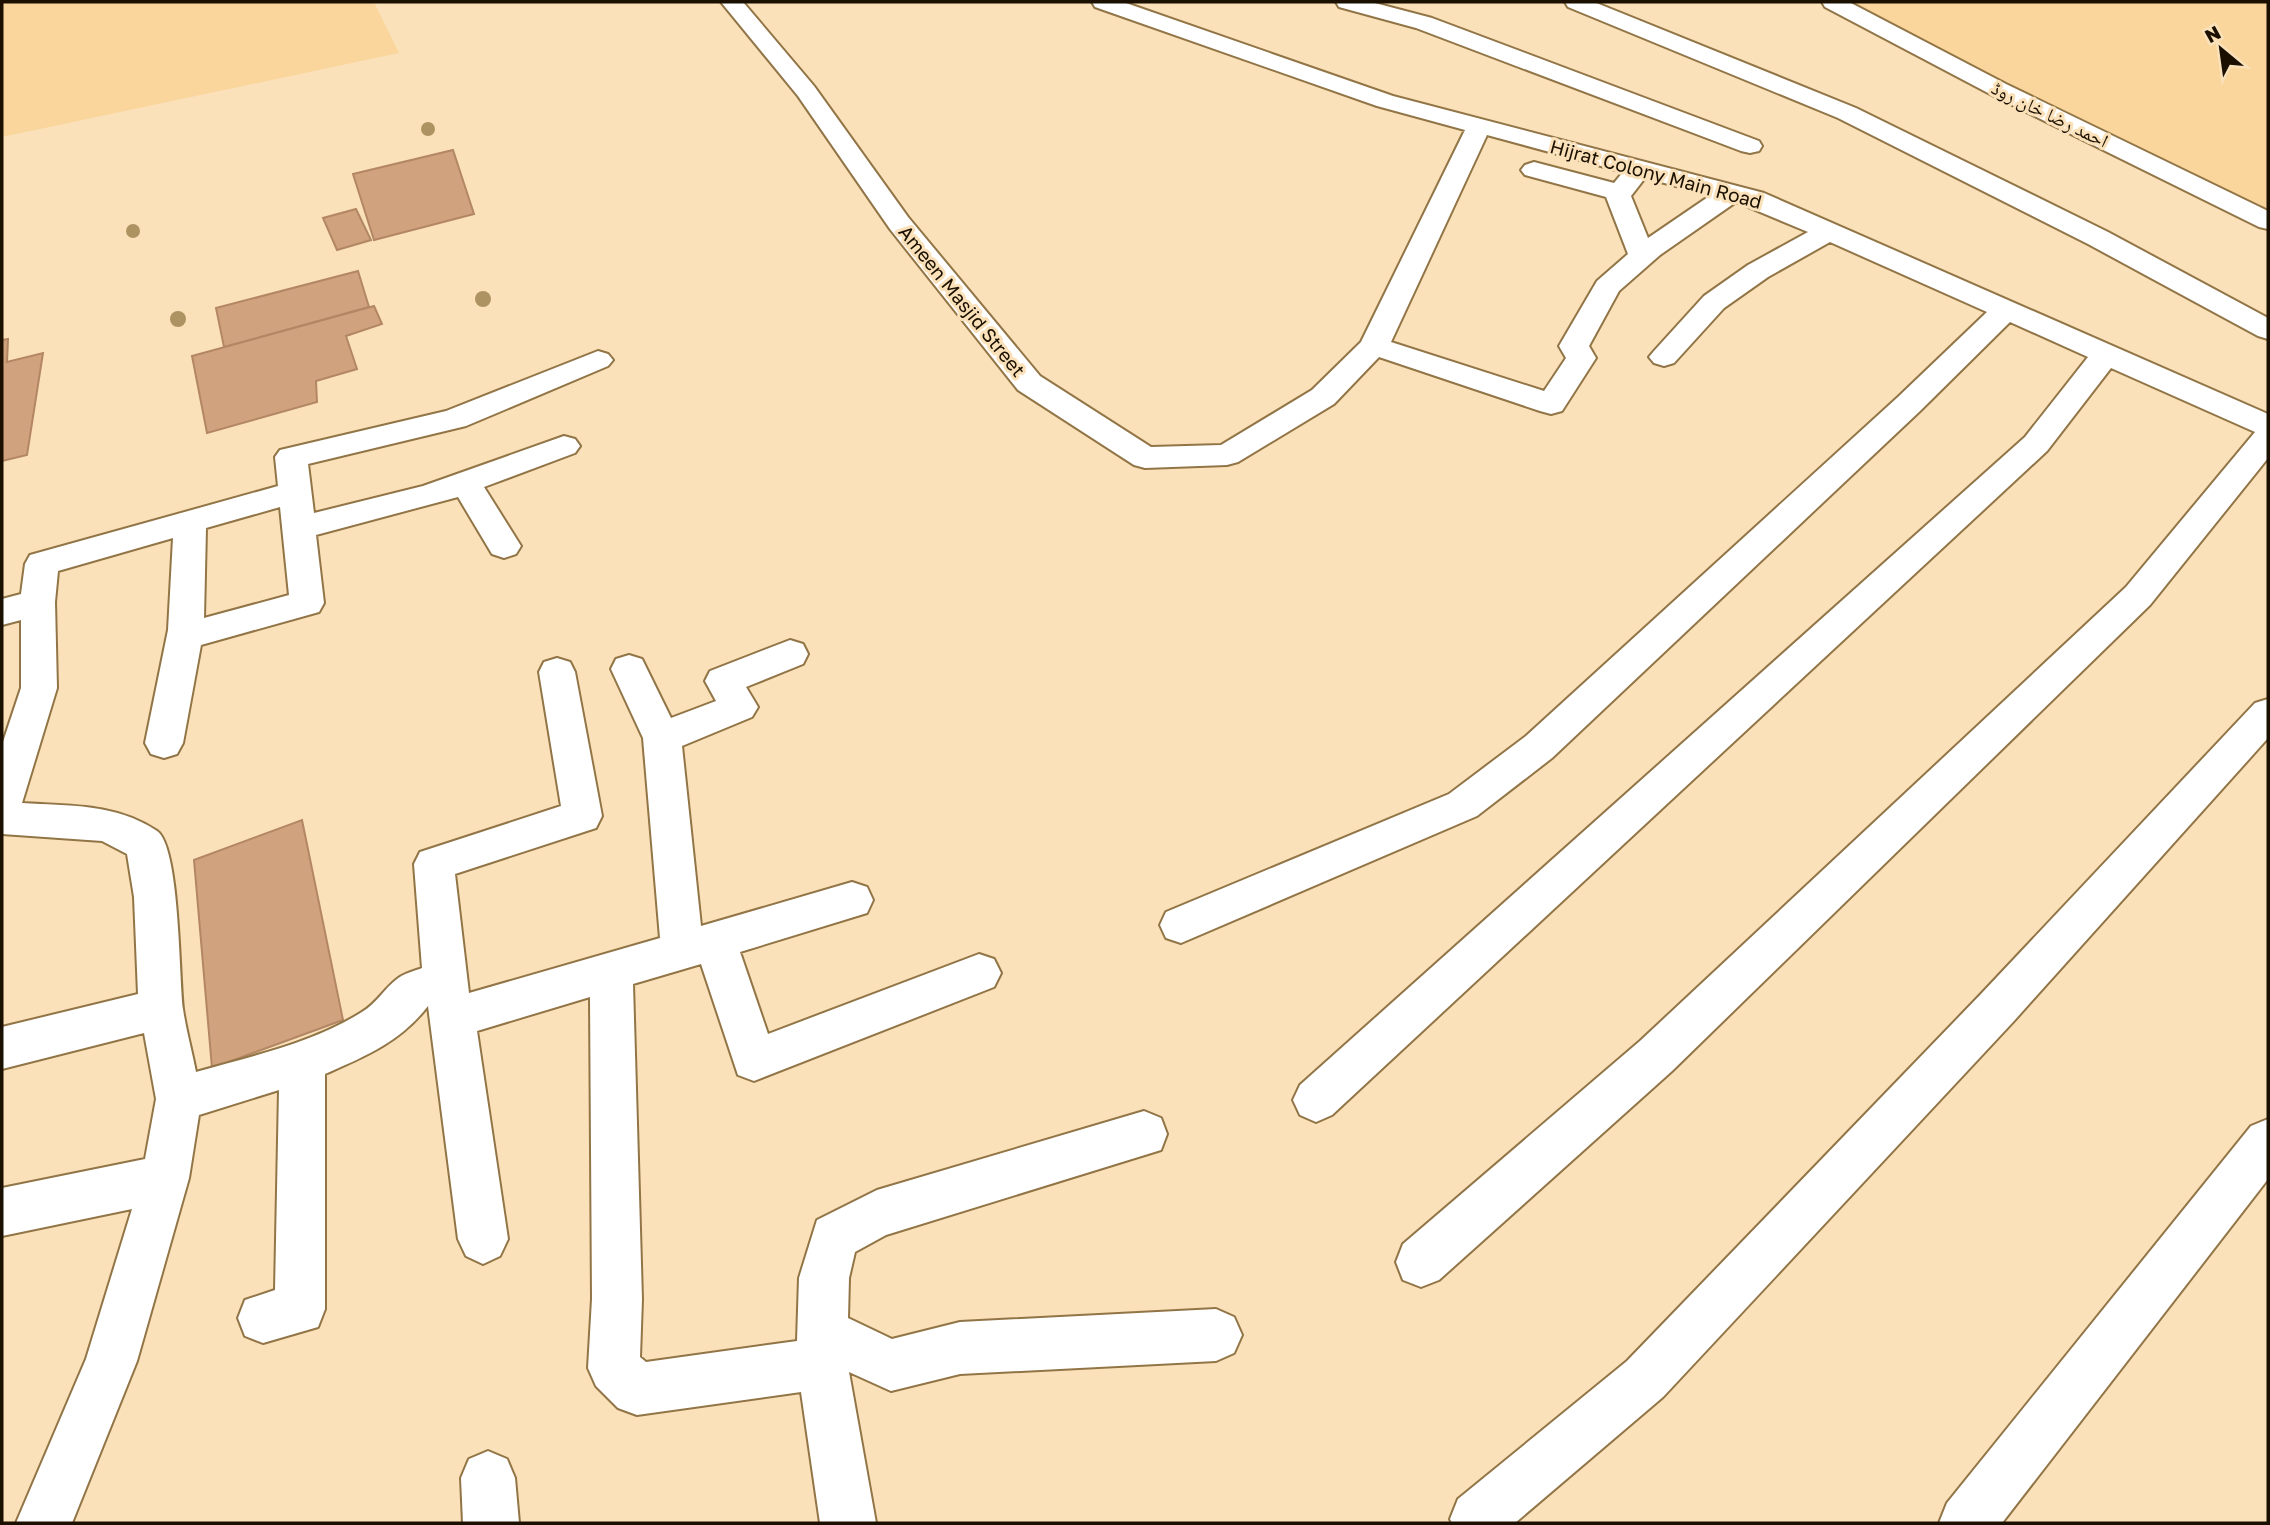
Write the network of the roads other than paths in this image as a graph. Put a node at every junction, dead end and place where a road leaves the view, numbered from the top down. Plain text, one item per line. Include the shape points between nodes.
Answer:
1 (732, 2) edge
2 (1103, 2) edge
3 (1347, 2) edge
4 (1576, 2) edge
5 (1833, 2) edge
6 (1479, 126) junction
7 (1750, 146) dead end
8 (1639, 168) junction
9 (1535, 170) dead end
10 (1620, 193) junction
11 (1732, 193) junction
12 (2268, 221) edge
13 (1829, 232) junction
14 (1642, 256) junction
15 (2006, 310) junction
16 (2268, 330) edge
17 (1374, 346) junction
18 (2106, 354) junction
19 (1664, 357) dead end
20 (598, 360) dead end
21 (2268, 426) edge
22 (2268, 437) edge
23 (564, 446) dead end
24 (465, 482) junction
25 (294, 492) junction
26 (190, 522) junction
27 (299, 528) junction
28 (504, 546) dead end
29 (38, 601) junction
30 (2, 612) edge
31 (184, 638) junction
32 (790, 654) dead end
33 (629, 669) dead end
34 (557, 672) dead end
35 (2268, 713) edge
36 (662, 738) junction
37 (164, 743) dead end
38 (2, 804) edge
39 (2, 818) edge
40 (852, 900) dead end
41 (1181, 925) dead end
42 (699, 946) junction
43 (611, 972) junction
44 (979, 973) dead end
45 (449, 999) junction
46 (161, 1009) junction
47 (2, 1048) edge
48 (302, 1062) junction
49 (179, 1099) junction
50 (1316, 1100) dead end
51 (1144, 1135) dead end
52 (2268, 1142) edge
53 (165, 1178) junction
54 (2, 1212) edge
55 (483, 1239) dead end
56 (1421, 1262) dead end
57 (263, 1318) dead end
58 (1216, 1335) dead end
59 (822, 1348) junction
60 (1478, 1519) dead end
61 (44, 1523) edge
62 (848, 1523) edge
63 (1967, 1523) edge

1 - 17 street, Ameen Masjid Street via 806,91 899,223 1029,383 1145,458 1227,455 1323,397
2 - 6 street, Hijrat Colony Main Road via 1385,101
3 - 7 street via 1424,23
4 - 16 street via 1847,113 2098,238
5 - 12 street, احمد رضا خان روڈ via 1998,89
6 - 8 street, Hijrat Colony Main Road
6 - 17 street, Ameen Masjid Street
8 - 10 street
8 - 11 street, Hijrat Colony Main Road
9 - 10 street
10 - 14 street
11 - 13 street, Hijrat Colony Main Road
11 - 14 street
13 - 15 street, Hijrat Colony Main Road
13 - 19 street via 1758,271 1714,302
14 - 17 street via 1607,287 1574,346 1581,358 1551,404
15 - 18 street, Hijrat Colony Main Road
15 - 41 street via 1539,747 1463,805
18 - 21 street, Hijrat Colony Main Road
18 - 50 street via 2036,444
20 - 25 street via 455,419 291,457
22 - 56 street via 2137,596 1656,1056
23 - 24 street
24 - 27 street
24 - 28 street
25 - 26 street
25 - 27 street
26 - 29 street via 42,564
26 - 31 street
27 - 31 street via 307,603
29 - 30 street
29 - 38 street via 38,688
31 - 37 street
32 - 36 street via 723,681 739,707
33 - 36 street
34 - 45 street via 582,816 434,864
35 - 60 street via 1997,1008 1645,1379
36 - 42 street
39 - 46 street via 107,825 145,844 155,897
40 - 42 street
42 - 43 street
42 - 44 street via 754,1060
43 - 45 street
43 - 59 street via 617,1299 614,1368 637,1389
45 - 48 street via 413,992 377,1027
45 - 55 street
46 - 47 street
46 - 49 street
48 - 49 street
48 - 57 street via 300,1309
49 - 53 street
51 - 59 street via 877,1214 834,1237 824,1278
52 - 63 street
53 - 54 street
53 - 61 street via 111,1361
58 - 59 street via 960,1348 891,1365
59 - 62 street

